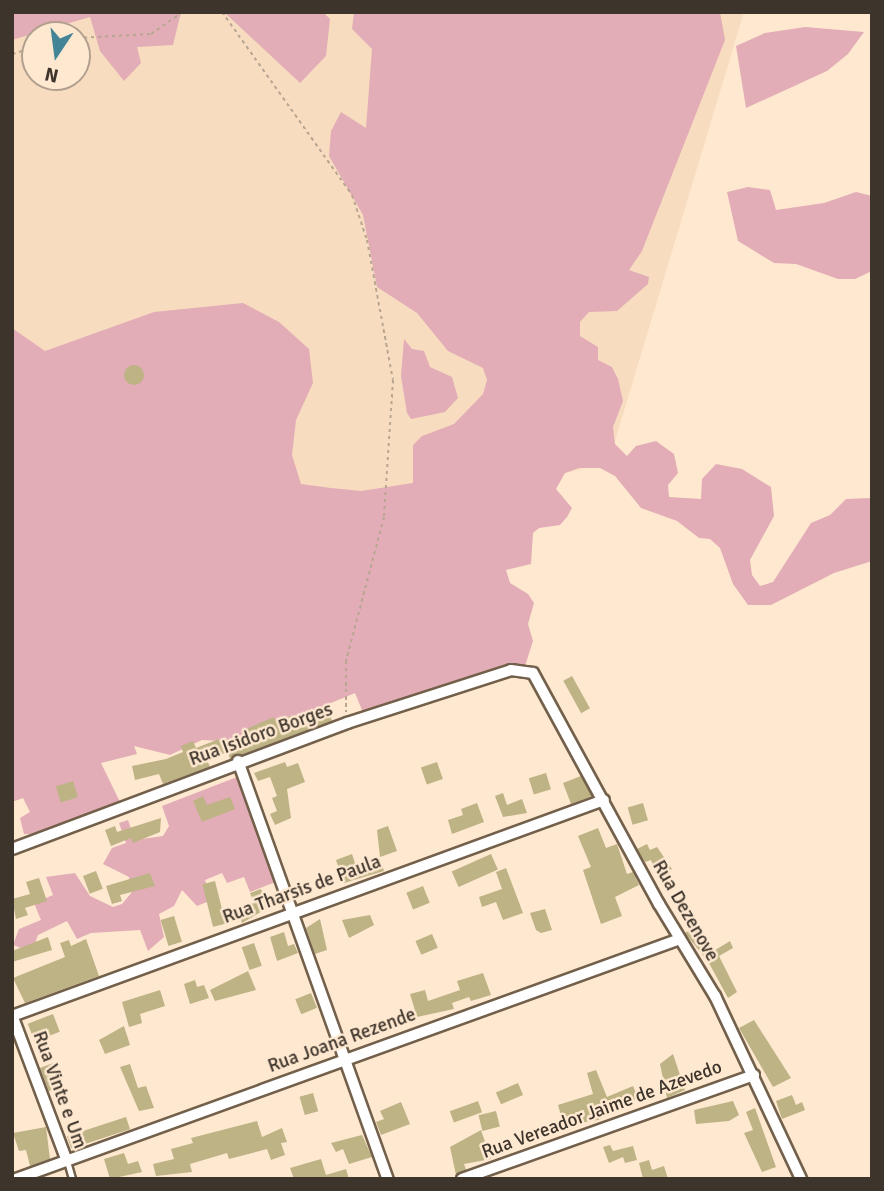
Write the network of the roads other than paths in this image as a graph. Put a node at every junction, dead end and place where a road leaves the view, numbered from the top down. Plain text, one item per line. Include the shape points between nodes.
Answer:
1 (527, 670) joint
2 (238, 761) junction
3 (604, 800) junction
4 (12, 849) edge
5 (294, 912) junction
6 (680, 939) junction
7 (12, 1015) edge
8 (344, 1059) junction
9 (754, 1075) junction
10 (67, 1161) junction
11 (16, 1179) edge
12 (72, 1179) edge
13 (388, 1179) edge
14 (462, 1179) edge
15 (801, 1179) edge

1 - 2 street, Rua Isidoro Borges via 511,670
1 - 3 street, Rua Dezenove via 537,676
2 - 4 street, Rua Isidoro Borges
2 - 5 street
3 - 5 street, Rua Tharsis de Paula
3 - 6 street, Rua Dezenove
5 - 7 street, Rua Tharsis de Paula
5 - 8 street
6 - 8 street, Rua Joana Rezende
6 - 9 street, Rua Dezenove
7 - 10 street, Rua Vinte e Um
8 - 10 street, Rua Joana Rezende
8 - 13 street
9 - 14 street, Rua Vereador Jaime de Azevedo
9 - 15 street, Rua Dezenove
10 - 11 street, Rua Joana Rezende
10 - 12 lane, Rua Vinte e Um

